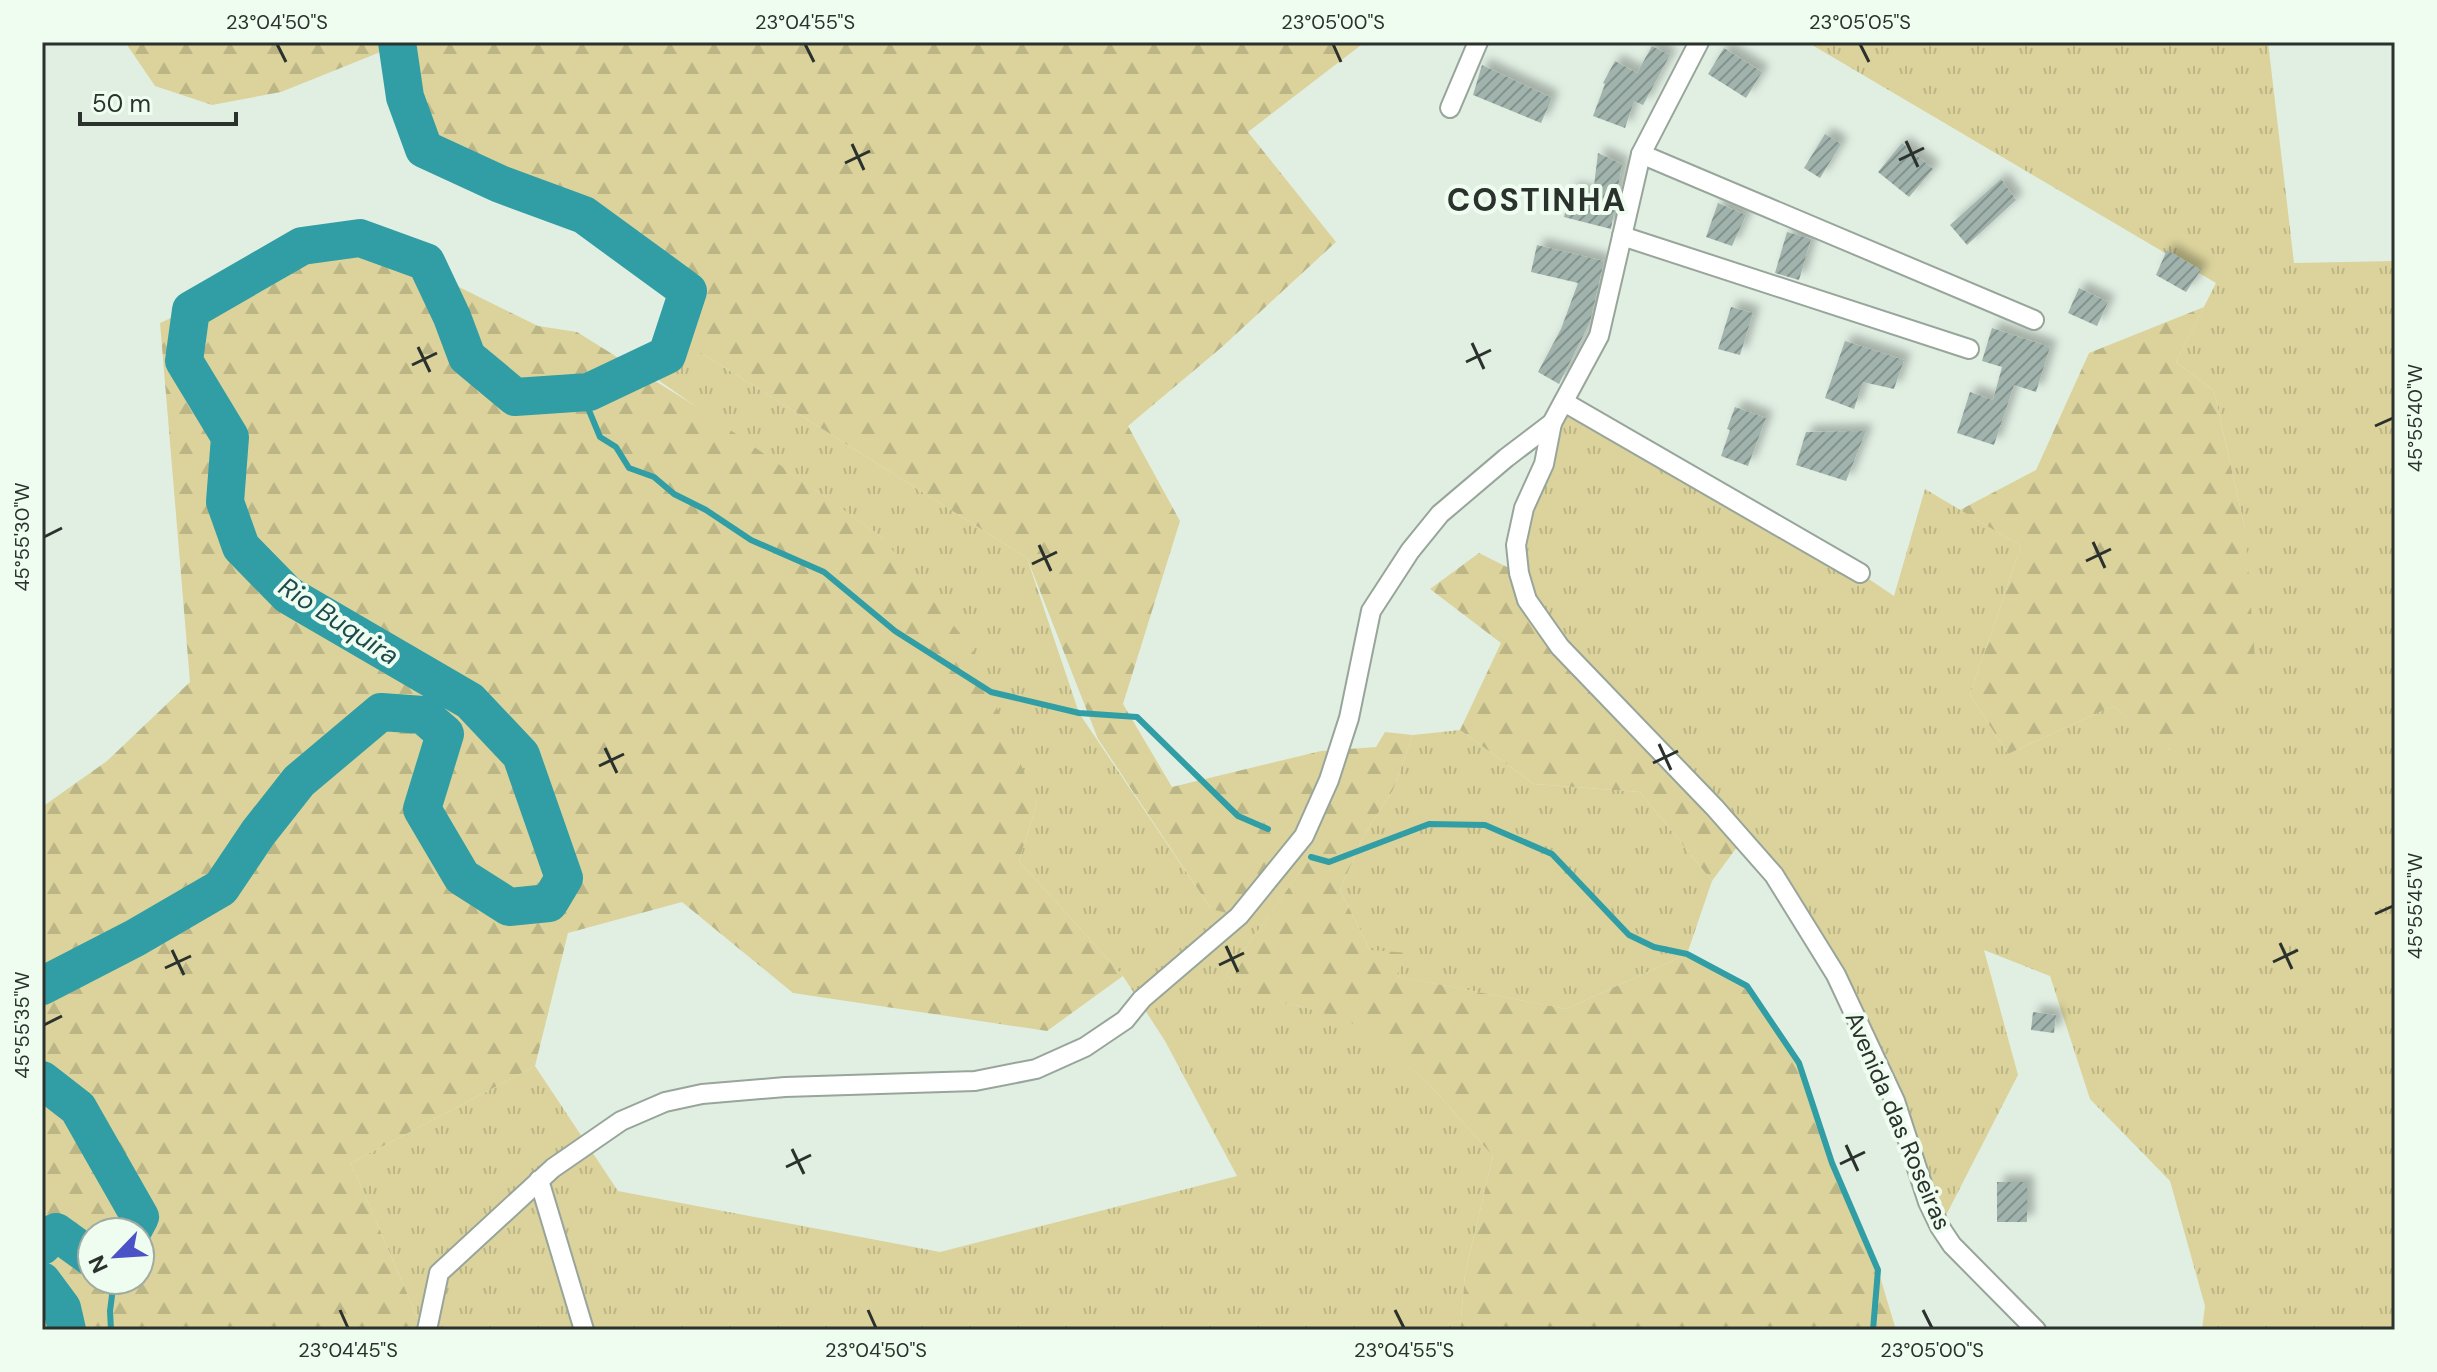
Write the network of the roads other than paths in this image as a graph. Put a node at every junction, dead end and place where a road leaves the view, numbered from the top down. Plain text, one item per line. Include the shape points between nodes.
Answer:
1 (1478, 42) edge
2 (1699, 42) edge
3 (1450, 108) dead end
4 (1641, 154) junction
5 (1622, 236) junction
6 (2034, 320) dead end
7 (1969, 349) dead end
8 (1564, 402) junction
9 (1552, 423) junction
10 (1860, 573) dead end
11 (539, 1180) junction
12 (427, 1330) edge
13 (584, 1330) edge
14 (2036, 1330) edge

1 - 3 street
2 - 4 street
4 - 5 street
4 - 6 street
5 - 7 street
5 - 8 street via 1599,336
8 - 9 street
8 - 10 street
9 - 11 street via 1440,514 1410,551 1371,611 1349,718 1304,836 1239,916 1142,999 1125,1020 1085,1047 1036,1069 975,1081 785,1087 665,1102 621,1121
9 - 14 street, Avenida das Roseiras via 1516,545 1527,600 1560,647 1774,875 1836,975 1895,1101 1940,1227
11 - 12 street via 439,1273
11 - 13 street

